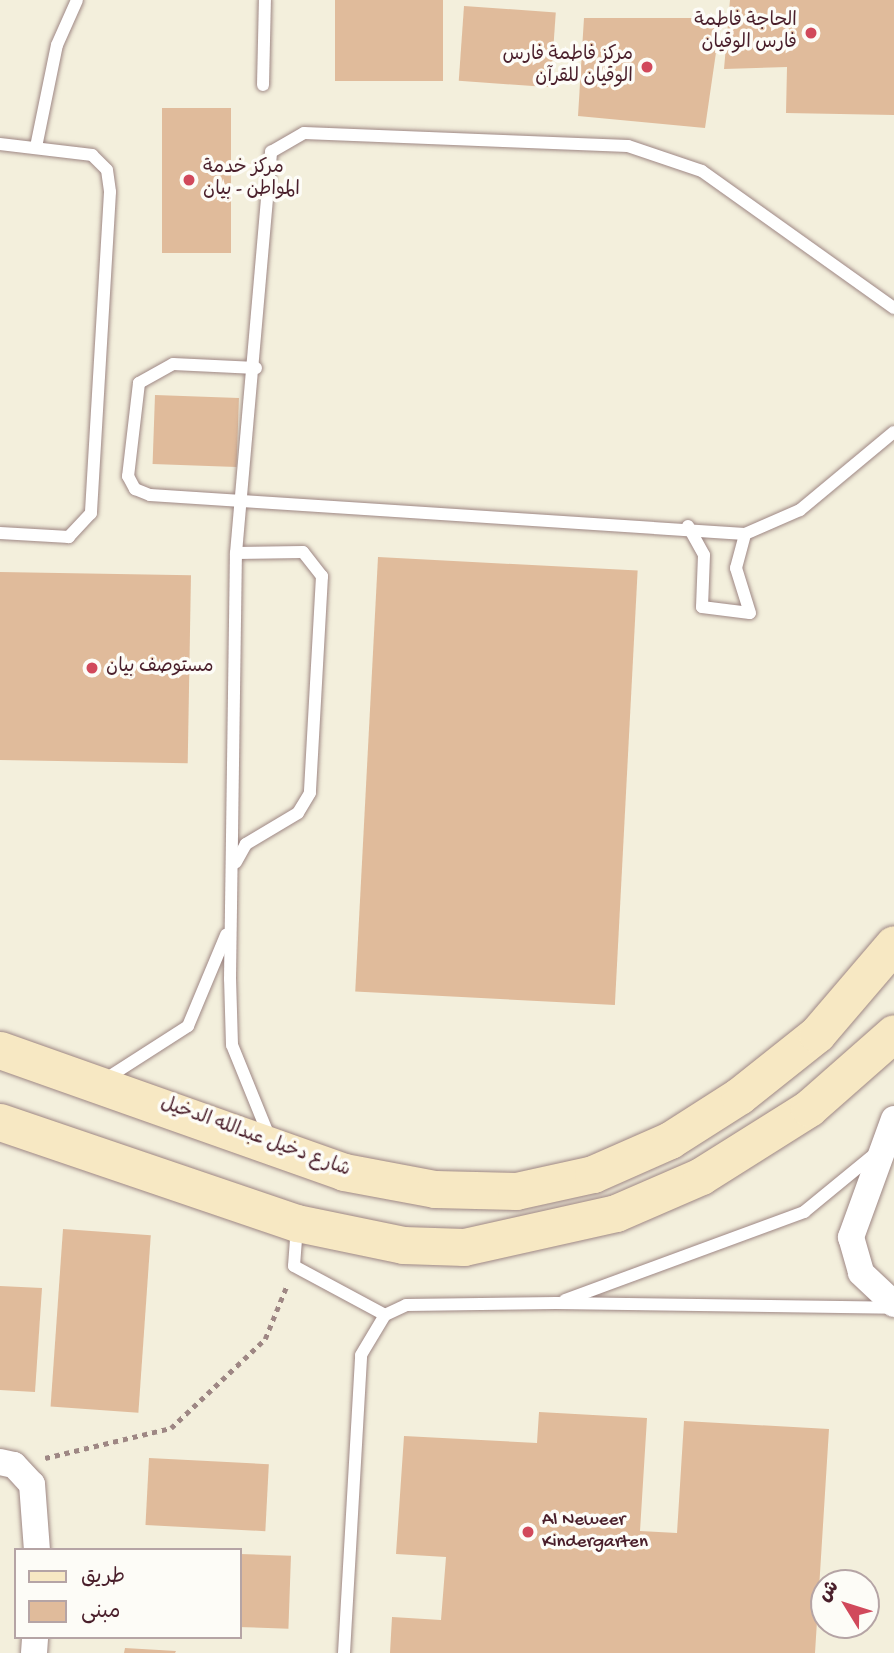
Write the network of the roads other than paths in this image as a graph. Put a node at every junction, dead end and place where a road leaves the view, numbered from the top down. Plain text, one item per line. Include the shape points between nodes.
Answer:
1 (77, 0) edge
2 (265, 0) edge
3 (262, 85) dead end
4 (0, 144) edge
5 (36, 147) junction
6 (894, 308) edge
7 (256, 368) junction
8 (894, 432) edge
9 (240, 501) junction
10 (688, 526) junction
11 (0, 533) edge
12 (745, 534) junction
13 (236, 553) junction
14 (234, 866) junction
15 (232, 918) junction
16 (894, 944) edge
17 (892, 1042) edge
18 (0, 1050) edge
19 (100, 1082) junction
20 (894, 1119) edge
21 (0, 1122) edge
22 (882, 1147) junction
23 (275, 1148) junction
24 (298, 1223) junction
25 (556, 1303) junction
26 (894, 1306) edge
27 (385, 1315) junction
28 (7, 1463) edge
29 (37, 1548) edge
30 (344, 1653) edge

1 - 5 lane via 57,45
2 - 3 lane
4 - 5 lane
5 - 11 lane via 92,155 109,181 92,501 83,525 69,537
6 - 7 lane via 702,171 628,146 304,133 271,152
7 - 9 lane
7 - 9 lane via 173,365 139,383 128,476 135,489
8 - 12 lane via 800,510
9 - 10 lane
9 - 13 lane
10 - 12 lane
10 - 12 lane via 704,555 702,607 750,613 736,568
13 - 14 lane
13 - 14 lane via 303,552 322,576 310,793 298,813 246,844
14 - 15 lane
15 - 19 lane via 212,982 188,1026
15 - 23 lane via 232,1045
16 - 23 street, شارع دخيل عبدالله الدخيل via 817,1034 740,1096 670,1140 593,1174 516,1191 435,1189 344,1172
17 - 24 street via 809,1108 701,1176 616,1213 464,1247 403,1245
18 - 19 street, شارع دخيل عبدالله الدخيل
19 - 23 street, شارع دخيل عبدالله الدخيل
20 - 22 street
21 - 24 street
22 - 25 lane via 804,1212
22 - 26 street via 851,1237 861,1273
24 - 27 lane via 295,1266
25 - 26 lane
25 - 27 lane via 405,1305
27 - 30 lane via 361,1355
28 - 29 street via 37,1497

